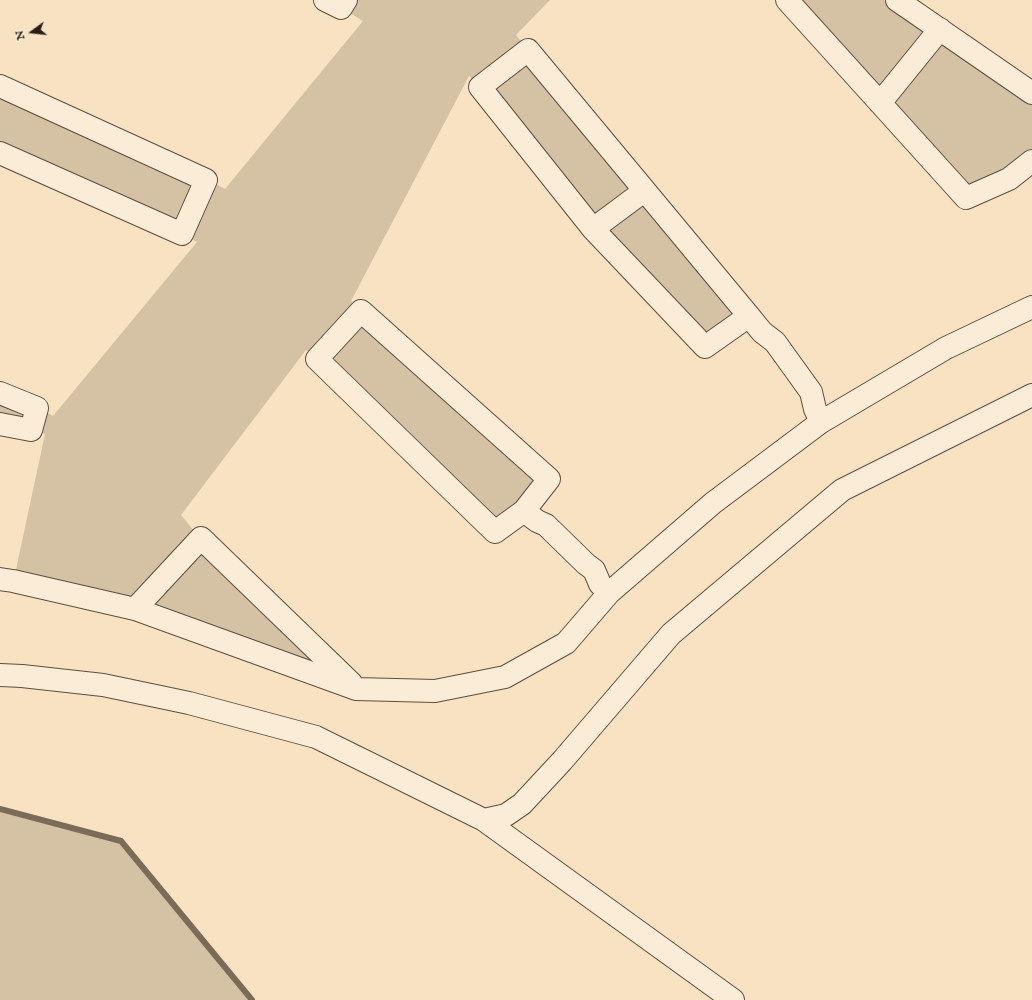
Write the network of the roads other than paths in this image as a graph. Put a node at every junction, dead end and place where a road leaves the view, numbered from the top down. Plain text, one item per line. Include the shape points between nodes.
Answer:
1 (325, 0) edge
2 (346, 0) edge
3 (787, 0) edge
4 (897, 0) edge
5 (940, 29) junction
6 (0, 86) edge
7 (1032, 93) edge
8 (880, 103) junction
9 (0, 153) edge
10 (1032, 161) edge
11 (644, 191) junction
12 (593, 229) junction
13 (1032, 307) edge
14 (756, 324) junction
15 (0, 393) edge
16 (1032, 395) edge
17 (818, 416) junction
18 (0, 424) edge
19 (530, 516) junction
20 (0, 579) edge
21 (605, 588) junction
22 (135, 609) junction
23 (0, 676) edge
24 (356, 689) junction
25 (484, 820) junction
26 (733, 1000) edge

1 - 2 street via 341,8
3 - 8 street
4 - 5 street
5 - 7 street
5 - 8 street
6 - 9 street via 206,180 182,234
8 - 10 street via 966,198 1009,179
11 - 12 street
11 - 12 street via 528,50 480,87
11 - 14 street
12 - 14 street via 705,347
13 - 17 street via 946,348
14 - 17 street via 764,347 779,372 802,404
15 - 18 street via 37,408 31,430
16 - 25 street via 842,490 671,634 522,804 506,815
17 - 21 street
19 - 19 street via 549,479 361,311 317,359 495,532
19 - 21 street via 546,525 594,570
20 - 22 street
21 - 24 street via 566,642 505,677 435,691
22 - 24 street
22 - 24 street via 201,538
23 - 25 street via 103,685 189,703 316,738
25 - 26 street

